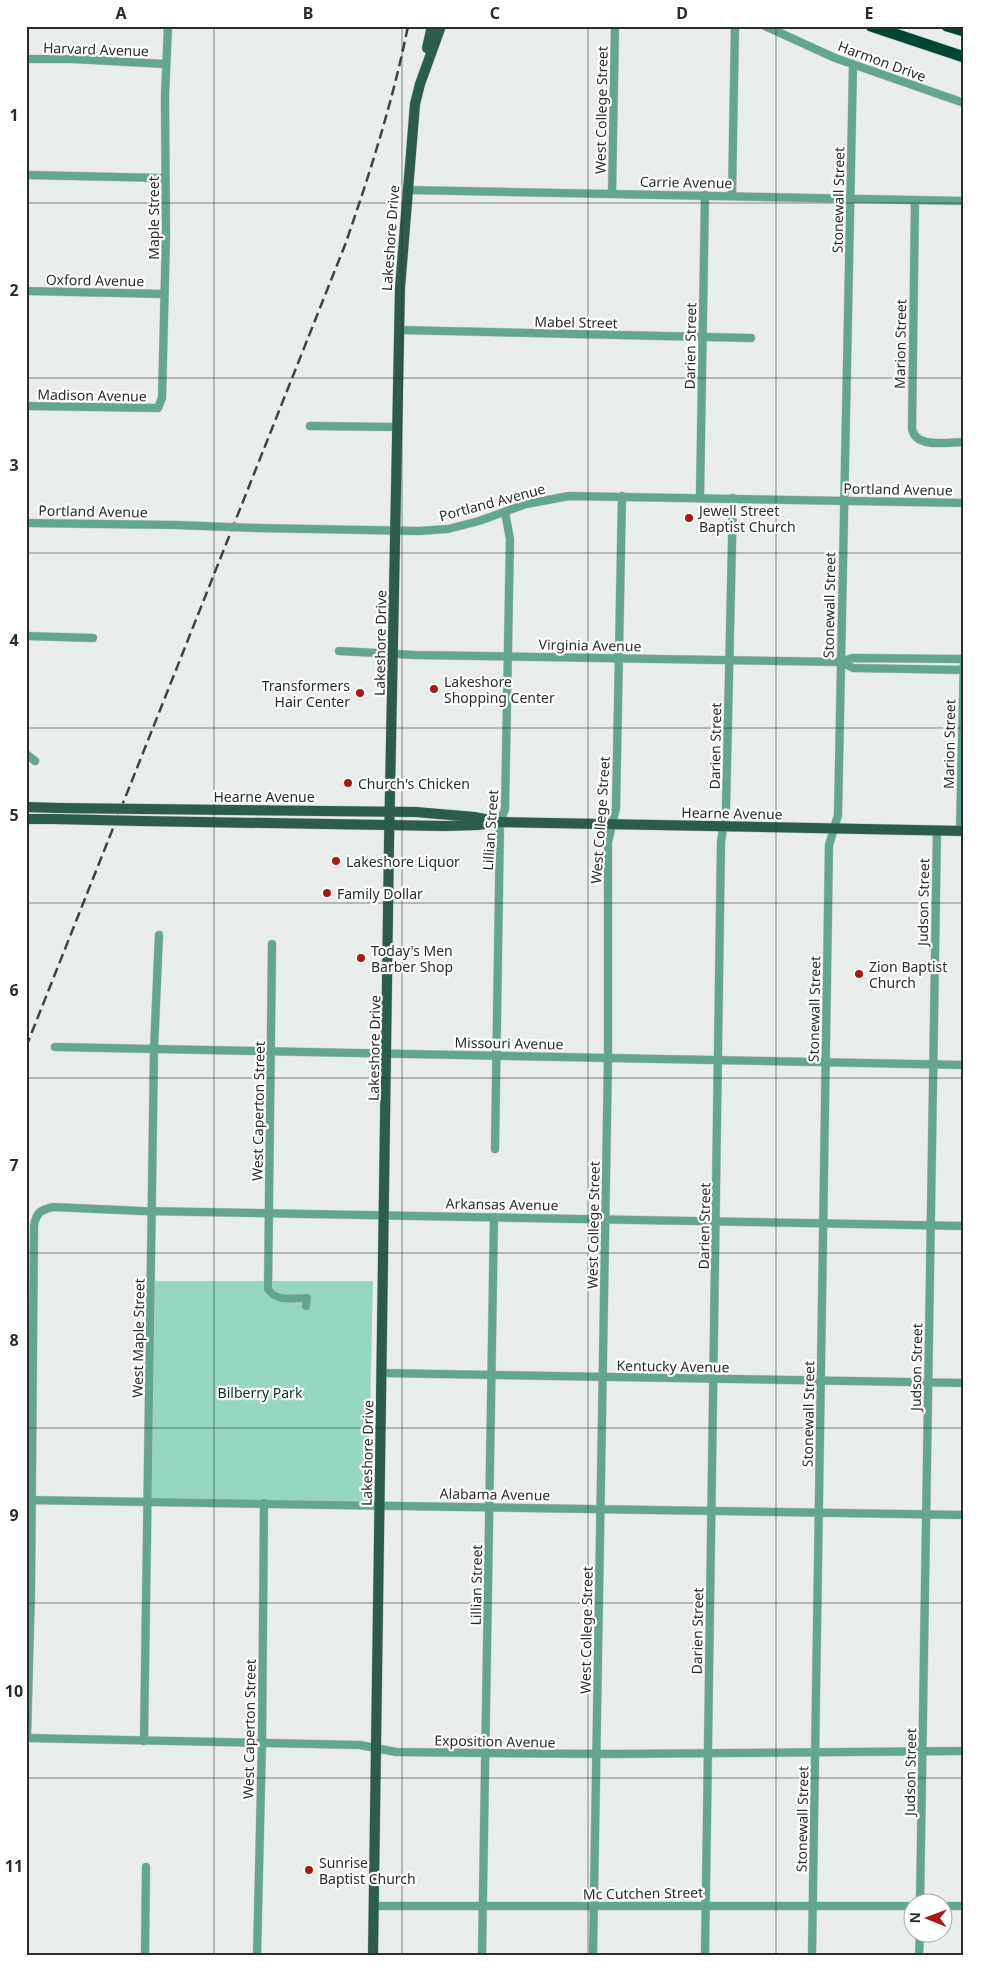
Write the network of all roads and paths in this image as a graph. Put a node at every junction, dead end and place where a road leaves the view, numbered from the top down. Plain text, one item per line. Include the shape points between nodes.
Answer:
1 (168, 26) edge
2 (432, 26) edge
3 (441, 26) edge
4 (615, 26) edge
5 (735, 26) edge
6 (766, 26) edge
7 (871, 26) edge
8 (948, 27) edge
9 (964, 31) edge
10 (964, 57) edge
11 (26, 59) edge
12 (165, 64) junction
13 (853, 65) junction
14 (420, 84) junction
15 (964, 103) edge
16 (26, 176) edge
17 (165, 178) junction
18 (407, 190) junction
19 (612, 194) junction
20 (704, 195) junction
21 (732, 196) junction
22 (850, 198) junction
23 (915, 200) junction
24 (964, 201) edge
25 (26, 291) edge
26 (164, 294) junction
27 (400, 330) junction
28 (703, 336) junction
29 (752, 338) dead end
30 (26, 406) edge
31 (158, 408) joint
32 (310, 426) dead end
33 (398, 427) junction
34 (964, 442) edge
35 (622, 496) junction
36 (700, 497) junction
37 (733, 498) junction
38 (844, 500) junction
39 (964, 503) edge
40 (505, 512) junction
41 (26, 523) edge
42 (396, 530) junction
43 (26, 636) edge
44 (93, 638) dead end
45 (339, 651) dead end
46 (394, 653) junction
47 (508, 656) junction
48 (619, 658) junction
49 (964, 658) edge
50 (730, 660) junction
51 (840, 662) junction
52 (964, 670) edge
53 (26, 754) edge
54 (36, 761) dead end
55 (26, 807) edge
56 (282, 809) junction
57 (390, 811) junction
58 (26, 819) edge
59 (500, 822) junction
60 (281, 824) junction
61 (612, 824) junction
62 (390, 825) junction
63 (724, 826) junction
64 (834, 828) junction
65 (937, 830) junction
66 (962, 831) edge
67 (159, 935) dead end
68 (272, 944) dead end
69 (54, 1047) dead end
70 (154, 1049) junction
71 (271, 1052) junction
72 (387, 1054) junction
73 (496, 1056) junction
74 (608, 1058) junction
75 (718, 1060) junction
76 (826, 1062) junction
77 (933, 1064) junction
78 (964, 1065) edge
79 (495, 1149) dead end
80 (152, 1210) junction
81 (269, 1212) junction
82 (385, 1214) junction
83 (494, 1217) junction
84 (605, 1218) junction
85 (716, 1220) junction
86 (824, 1222) junction
87 (930, 1225) junction
88 (964, 1226) edge
89 (306, 1306) dead end
90 (382, 1373) junction
91 (492, 1375) junction
92 (603, 1377) junction
93 (714, 1379) junction
94 (821, 1381) junction
95 (928, 1383) junction
96 (964, 1383) edge
97 (29, 1500) edge
98 (148, 1501) junction
99 (264, 1503) junction
100 (380, 1505) junction
101 (490, 1507) junction
102 (600, 1509) junction
103 (711, 1512) junction
104 (819, 1513) junction
105 (927, 1514) junction
106 (964, 1515) edge
107 (26, 1738) edge
108 (144, 1740) junction
109 (262, 1743) junction
110 (377, 1749) junction
111 (923, 1750) junction
112 (964, 1750) edge
113 (815, 1751) junction
114 (486, 1753) junction
115 (708, 1753) junction
116 (597, 1754) junction
117 (146, 1867) dead end
118 (920, 1894) edge
119 (705, 1905) junction
120 (374, 1906) junction
121 (813, 1906) junction
122 (902, 1906) edge
123 (483, 1907) junction
124 (594, 1907) junction
125 (145, 1955) edge
126 (257, 1955) edge
127 (373, 1955) edge
128 (482, 1955) edge
129 (594, 1955) edge
130 (704, 1955) edge
131 (812, 1955) edge

1 - 12 street, Maple Street
2 - 14 main road, Lakeshore Drive
3 - 14 main road, Lakeshore Drive
4 - 19 street, West College Street
5 - 21 street
6 - 13 street, Harmon Drive
7 - 10 highway
8 - 9 highway
11 - 12 street, Harvard Avenue
12 - 17 street, Maple Street
13 - 15 street, Harmon Drive
13 - 22 street, Stonewall Street
14 - 18 main road, Lakeshore Drive via 414,111
16 - 17 street
17 - 26 street, Maple Street
18 - 19 street, Carrie Avenue
18 - 27 main road, Lakeshore Drive
19 - 20 street, Carrie Avenue
20 - 21 street, Carrie Avenue
20 - 28 street, Darien Street
21 - 22 street, Carrie Avenue
22 - 23 street, Carrie Avenue
22 - 38 street, Stonewall Street
23 - 24 street, Carrie Avenue
23 - 34 street, Marion Street via 913,435 922,441
25 - 26 street, Oxford Avenue
26 - 31 street, Maple Street via 163,393
27 - 28 street, Mabel Street
27 - 33 main road, Lakeshore Drive
28 - 29 street, Mabel Street
28 - 36 street, Darien Street
30 - 31 street, Madison Avenue
32 - 33 street
33 - 42 main road, Lakeshore Drive
35 - 36 street, Portland Avenue
35 - 40 street, Portland Avenue via 547,499
35 - 48 street, West College Street
36 - 37 street, Portland Avenue
37 - 38 street, Portland Avenue
37 - 50 street, Darien Street
38 - 39 street, Portland Avenue
38 - 51 street, Stonewall Street
40 - 42 street, Portland Avenue via 448,529
40 - 47 street, Lillian Street via 510,539
41 - 42 street, Portland Avenue, bridge
42 - 46 main road, Lakeshore Drive
43 - 44 street
45 - 46 street, Virginia Avenue
46 - 47 street, Virginia Avenue
46 - 57 main road, Lakeshore Drive
47 - 48 street, Virginia Avenue
47 - 59 street, Lillian Street via 505,809
48 - 50 street, Virginia Avenue
48 - 61 street, West College Street via 616,808
49 - 51 street, Virginia Avenue via 852,658
49 - 52 street, Marion Street
50 - 51 street, Virginia Avenue
50 - 63 street, Darien Street
51 - 52 street, Virginia Avenue via 853,668
51 - 64 street, Stonewall Street via 838,815
52 - 66 street, Marion Street
53 - 54 street
55 - 56 main road, Hearne Avenue, bridge
56 - 57 main road, Hearne Avenue
56 - 60 main road
57 - 59 main road, Hearne Avenue
57 - 62 main road, Lakeshore Drive
58 - 60 main road, Hearne Avenue, bridge
59 - 61 main road, Hearne Avenue
59 - 62 main road, Hearne Avenue via 477,826
59 - 73 street, Lillian Street
60 - 62 main road, Hearne Avenue
61 - 63 main road, Hearne Avenue
61 - 74 street, West College Street via 608,842
62 - 72 main road, Lakeshore Drive
63 - 64 main road, Hearne Avenue
63 - 75 street, Darien Street via 721,842
64 - 65 main road, Hearne Avenue
64 - 76 street, Stonewall Street via 829,845
65 - 66 main road, Hearne Avenue
65 - 77 street, Judson Street
67 - 70 street, West Maple Street
68 - 71 street, West Caperton Street
69 - 70 street, Missouri Avenue
70 - 71 street, Missouri Avenue
70 - 80 street, West Maple Street
71 - 72 street, Missouri Avenue
71 - 81 street, West Caperton Street
72 - 73 street, Missouri Avenue
72 - 82 main road, Lakeshore Drive
73 - 74 street, Missouri Avenue
73 - 79 street, Lillian Street
74 - 75 street, Missouri Avenue
74 - 84 street, West College Street
75 - 76 street, Missouri Avenue
75 - 85 street, Darien Street
76 - 77 street, Missouri Avenue
76 - 86 street, Stonewall Street
77 - 78 street, Missouri Avenue
77 - 87 street, Judson Street
80 - 81 street, Arkansas Avenue
80 - 97 street, Arkansas Avenue via 52,1207 40,1211 36,1217
80 - 98 street, West Maple Street
81 - 82 street, Arkansas Avenue
81 - 89 street, West Caperton Street via 268,1290 272,1296 280,1298 307,1298
82 - 83 street, Arkansas Avenue
82 - 90 main road, Lakeshore Drive
83 - 84 street, Arkansas Avenue
83 - 91 street, Lillian Street
84 - 85 street, Arkansas Avenue
84 - 92 street, West College Street
85 - 86 street, Arkansas Avenue
85 - 93 street, Darien Street
86 - 87 street, Arkansas Avenue
86 - 94 street, Stonewall Street
87 - 88 street, Arkansas Avenue
87 - 95 street, Judson Street
90 - 91 street, Kentucky Avenue
90 - 100 main road, Lakeshore Drive
91 - 92 street, Kentucky Avenue
91 - 101 street, Lillian Street
92 - 93 street, Kentucky Avenue
92 - 102 street, West College Street
93 - 94 street, Kentucky Avenue
93 - 103 street, Darien Street
94 - 95 street, Kentucky Avenue
94 - 104 street, Stonewall Street
95 - 96 street, Kentucky Avenue
95 - 105 street, Judson Street
97 - 98 street, Alabama Avenue
97 - 107 street via 31,1589
98 - 99 street, Alabama Avenue
98 - 108 street, West Maple Street
99 - 100 street, Alabama Avenue
99 - 109 street, West Caperton Street
100 - 101 street, Alabama Avenue
100 - 110 main road, Lakeshore Drive
101 - 102 street, Alabama Avenue
101 - 114 street, Lillian Street
102 - 103 street, Alabama Avenue
102 - 116 street, West College Street
103 - 104 street, Alabama Avenue
103 - 115 street, Darien Street
104 - 105 street, Alabama Avenue
104 - 113 street, Stonewall Street
105 - 106 street, Alabama Avenue
105 - 111 street, Judson Street
107 - 108 street, Exposition Avenue
108 - 109 street, Exposition Avenue
109 - 110 street, Exposition Avenue via 360,1745
109 - 126 street, West Caperton Street
110 - 114 street, Exposition Avenue
110 - 120 main road, Lakeshore Drive
111 - 112 street, Exposition Avenue
111 - 113 street, Exposition Avenue
111 - 118 street, Judson Street
113 - 115 street, Exposition Avenue
113 - 121 street, Stonewall Street
114 - 116 street, Exposition Avenue
114 - 123 street, Lillian Street
115 - 116 street, Exposition Avenue
115 - 119 street, Darien Street
116 - 124 street, West College Street
117 - 125 street
119 - 121 street, Mc Cutchen Street
119 - 124 street, Mc Cutchen Street
119 - 130 street, Darien Street
120 - 123 street, Mc Cutchen Street
120 - 127 main road, Lakeshore Drive
121 - 122 street, Mc Cutchen Street
121 - 131 street, Stonewall Street
123 - 124 street, Mc Cutchen Street
123 - 128 street, Lillian Street
124 - 129 street, West College Street

